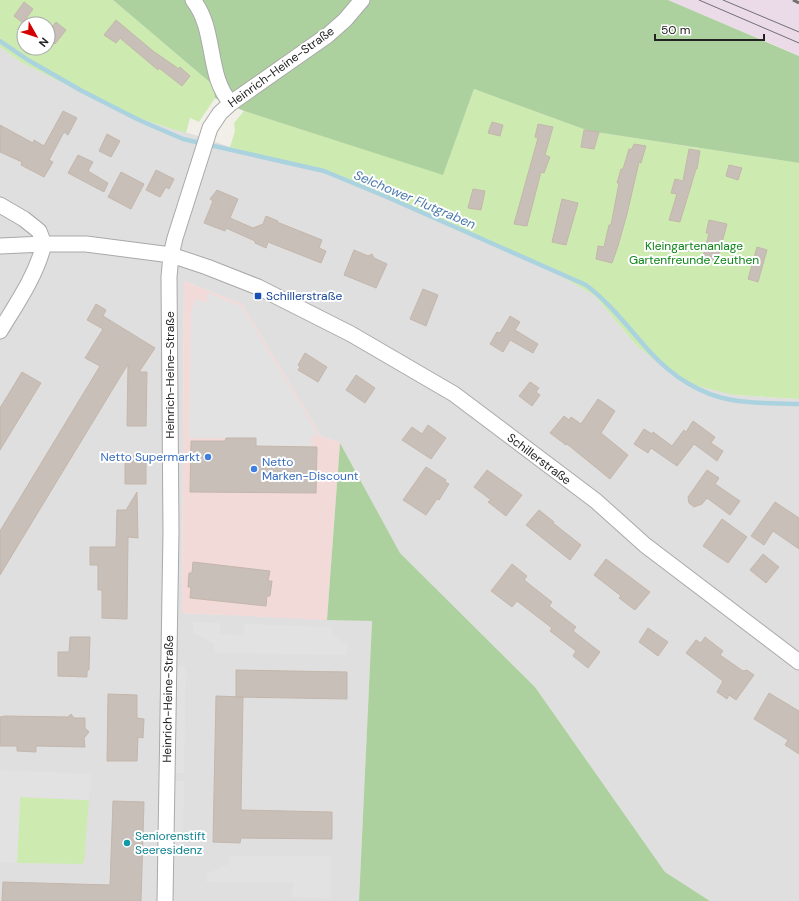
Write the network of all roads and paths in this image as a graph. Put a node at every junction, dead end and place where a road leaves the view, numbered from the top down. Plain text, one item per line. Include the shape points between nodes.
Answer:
1 (193, 0) edge
2 (362, 0) edge
3 (231, 103) junction
4 (0, 205) edge
5 (44, 244) junction
6 (0, 246) edge
7 (171, 255) junction
8 (0, 331) edge
9 (799, 662) edge
10 (165, 901) edge

1 - 3 street via 200,8 208,32 219,83
2 - 3 street, Heinrich-Heine-Straße via 328,35
3 - 7 street, Heinrich-Heine-Straße via 210,128
4 - 5 street via 38,231
5 - 6 street, Schillerstraße
5 - 7 street, Schillerstraße via 86,244
5 - 8 street via 30,281
7 - 9 street, Schillerstraße via 218,271 276,296 351,334 454,394 596,501 645,545
7 - 10 street, Heinrich-Heine-Straße via 171,523

